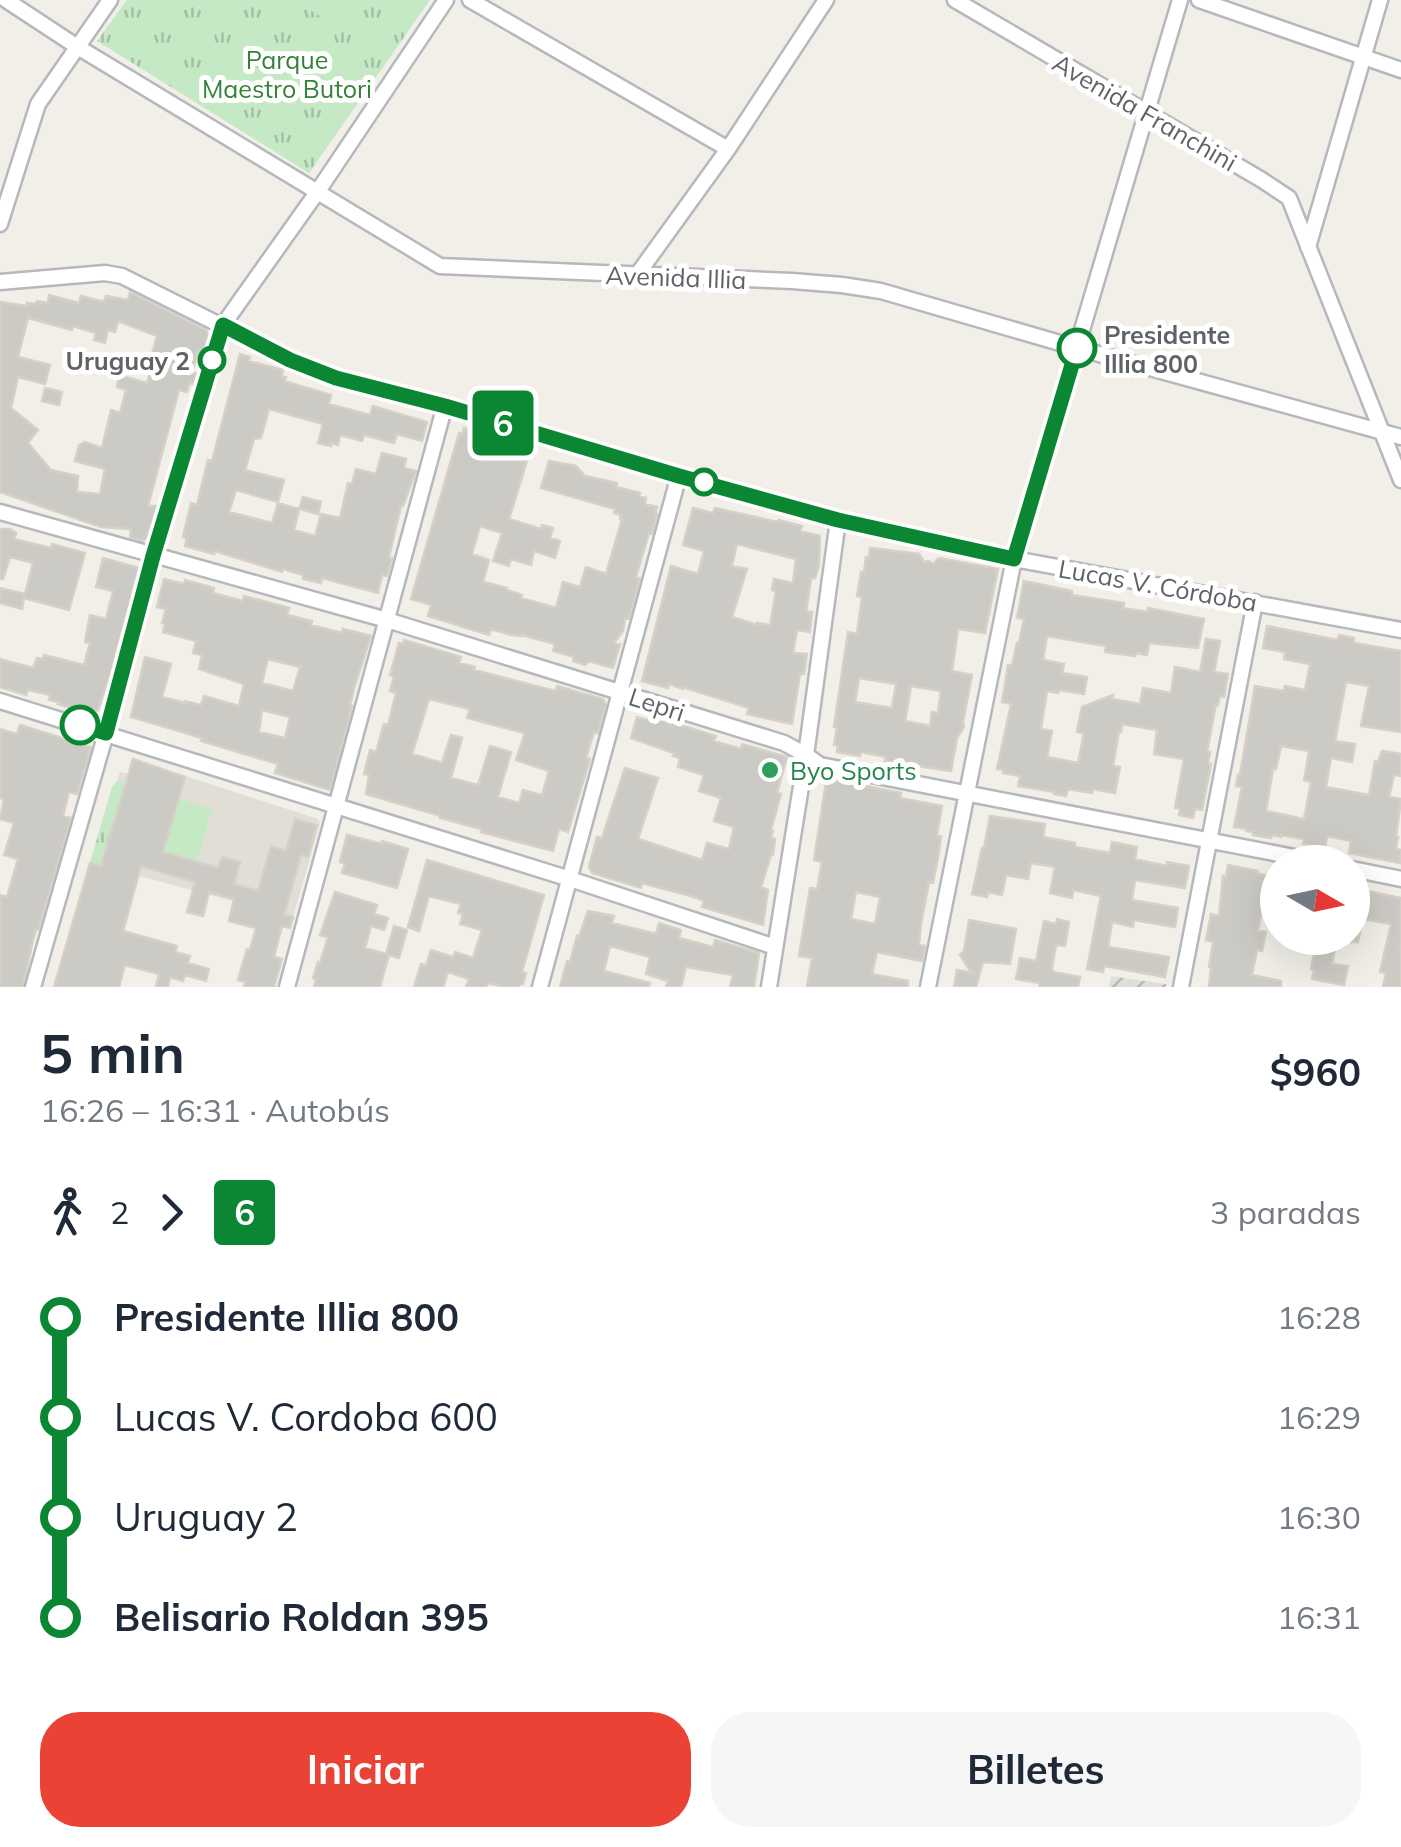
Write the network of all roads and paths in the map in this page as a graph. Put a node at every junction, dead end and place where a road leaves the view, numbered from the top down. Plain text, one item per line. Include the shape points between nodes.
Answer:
1 (6, 0) edge
2 (110, 0) edge
3 (446, 0) edge
4 (470, 0) edge
5 (826, 0) edge
6 (954, 0) edge
7 (1180, 0) edge
8 (1198, 0) edge
9 (1380, 0) edge
10 (76, 46) junction
11 (1364, 59) junction
12 (1401, 70) edge
13 (1146, 112) junction
14 (728, 149) junction
15 (318, 192) junction
16 (0, 224) edge
17 (1308, 248) junction
18 (637, 275) junction
19 (0, 282) edge
20 (223, 325) junction
21 (1077, 348) junction
22 (445, 406) junction
23 (1383, 432) junction
24 (1401, 436) edge
25 (679, 476) junction
26 (1401, 480) edge
27 (0, 512) edge
28 (838, 520) junction
29 (153, 556) junction
30 (1014, 559) junction
31 (1255, 602) junction
32 (387, 620) junction
33 (1401, 630) edge
34 (620, 692) junction
35 (0, 701) edge
36 (106, 733) junction
37 (806, 755) junction
38 (966, 794) junction
39 (336, 806) junction
40 (1208, 840) junction
41 (1260, 850) edge
42 (1370, 873) edge
43 (570, 878) junction
44 (1401, 879) edge
45 (775, 947) junction
46 (34, 987) edge
47 (287, 987) edge
48 (540, 987) edge
49 (769, 987) edge
50 (928, 987) edge
51 (1181, 987) edge

1 - 10 street, Avenida Illia
2 - 10 street
3 - 15 street
4 - 14 street
5 - 14 street
6 - 13 street, Avenida Franchini
7 - 13 street
8 - 11 street
9 - 11 street
10 - 15 street, Avenida Illia
10 - 16 street via 38,104
11 - 12 street
11 - 17 street
13 - 17 street, Avenida Franchini via 1289,198
13 - 21 street
14 - 18 street
15 - 18 street, Avenida Illia via 440,266
15 - 20 street
17 - 23 street, Avenida Franchini
18 - 21 street, Avenida Illia via 862,288
19 - 20 street, Lucas V. Córdoba via 122,276
20 - 22 street, Lucas V. Córdoba via 336,378
20 - 29 street
21 - 23 street, Avenida Illia
21 - 30 street
22 - 25 street, Lucas V. Córdoba
22 - 32 street
23 - 24 street, Avenida Illia
23 - 26 street, Avenida Franchini
25 - 28 street, Lucas V. Córdoba
25 - 34 street
27 - 29 street, Lepri
28 - 30 street, Lucas V. Córdoba
28 - 37 street
29 - 32 street, Lepri
29 - 36 street
30 - 31 street, Lucas V. Córdoba
30 - 38 street
31 - 33 street, Lucas V. Córdoba
31 - 40 street
32 - 34 street, Lepri
32 - 39 street
34 - 37 street, Lepri
34 - 43 street
35 - 36 street
36 - 39 street
36 - 46 street
37 - 38 street, Lepri via 820,766
37 - 45 street
38 - 40 street, Lepri
38 - 50 street
39 - 43 street
39 - 47 street
40 - 41 street, Lepri
40 - 51 street
42 - 44 street
43 - 45 street
43 - 48 street
45 - 49 street

